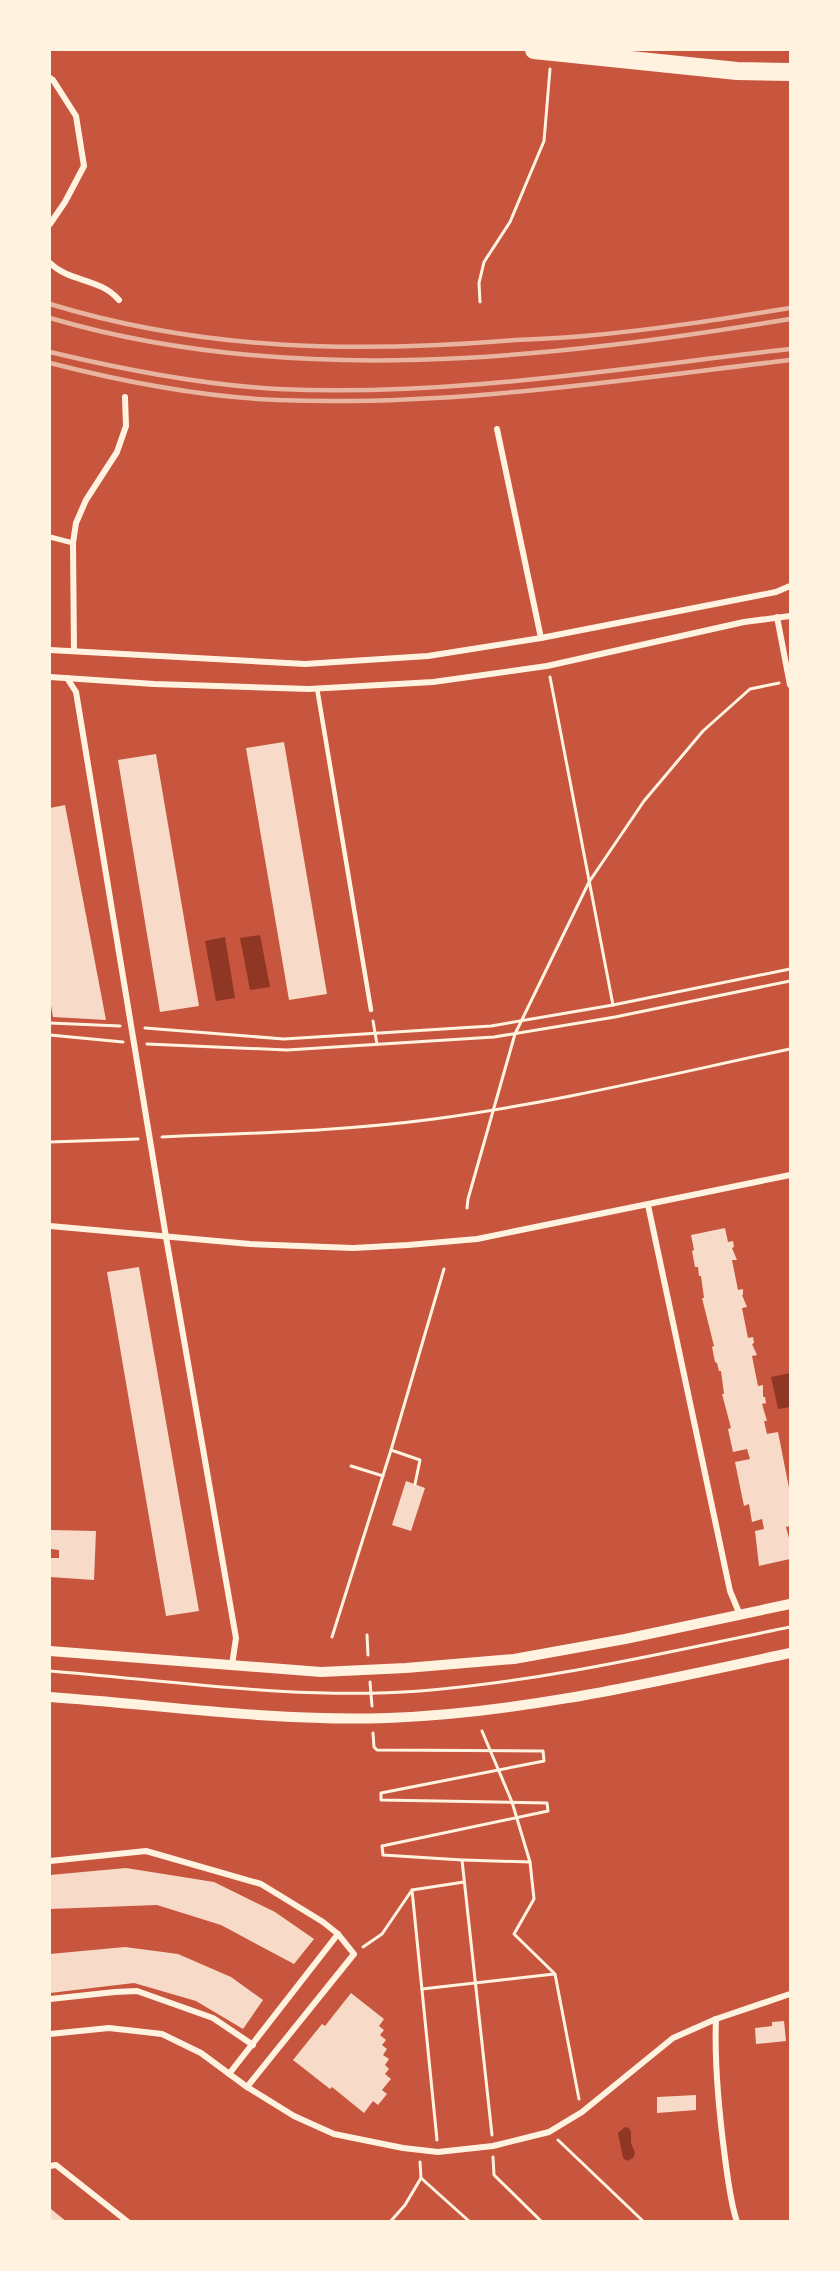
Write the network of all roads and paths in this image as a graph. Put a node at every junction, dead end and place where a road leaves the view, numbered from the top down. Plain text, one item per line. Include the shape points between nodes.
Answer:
1 (534, 50) edge
2 (551, 60) dead end
3 (790, 72) edge
4 (50, 78) edge
5 (50, 224) edge
6 (50, 263) edge
7 (119, 300) dead end
8 (480, 302) dead end
9 (125, 397) dead end
10 (497, 429) dead end
11 (50, 537) edge
12 (73, 543) junction
13 (790, 586) edge
14 (790, 616) edge
15 (777, 617) junction
16 (541, 638) junction
17 (50, 650) edge
18 (74, 651) junction
19 (547, 666) junction
20 (50, 677) edge
21 (67, 678) junction
22 (790, 683) edge
23 (317, 688) junction
24 (589, 882) junction
25 (790, 969) edge
26 (790, 981) edge
27 (613, 1005) junction
28 (371, 1010) joint
29 (522, 1020) junction
30 (50, 1023) edge
31 (132, 1027) junction
32 (376, 1033) junction
33 (515, 1034) junction
34 (50, 1035) edge
35 (134, 1043) junction
36 (377, 1044) junction
37 (790, 1049) edge
38 (495, 1108) junction
39 (150, 1138) junction
40 (50, 1142) edge
41 (790, 1175) edge
42 (648, 1205) junction
43 (467, 1208) dead end
44 (50, 1226) edge
45 (166, 1238) junction
46 (444, 1269) dead end
47 (391, 1450) junction
48 (351, 1466) dead end
49 (383, 1476) junction
50 (415, 1484) dead end
51 (790, 1604) edge
52 (740, 1615) junction
53 (367, 1635) dead end
54 (332, 1637) dead end
55 (50, 1651) edge
56 (790, 1653) edge
57 (231, 1666) junction
58 (370, 1670) junction
59 (50, 1697) edge
60 (372, 1718) junction
61 (482, 1731) dead end
62 (492, 1751) junction
63 (498, 1770) junction
64 (512, 1802) junction
65 (517, 1818) junction
66 (462, 1860) junction
67 (50, 1862) edge
68 (530, 1862) junction
69 (464, 1882) junction
70 (412, 1890) junction
71 (338, 1934) junction
72 (354, 1954) junction
73 (555, 1974) junction
74 (475, 1983) junction
75 (422, 1989) junction
76 (790, 1994) edge
77 (50, 1999) edge
78 (716, 2019) junction
79 (50, 2034) edge
80 (253, 2045) junction
81 (229, 2074) junction
82 (247, 2087) junction
83 (582, 2112) junction
84 (549, 2132) junction
85 (493, 2146) junction
86 (419, 2150) junction
87 (438, 2152) junction
88 (53, 2165) edge
89 (421, 2178) junction
90 (642, 2221) edge
91 (128, 2222) edge
92 (390, 2222) edge
93 (470, 2222) edge
94 (542, 2222) edge
95 (737, 2222) edge

1 - 3 highway via 737,71
2 - 8 path via 544,141 510,222 484,262
4 - 5 street via 76,116 84,166
6 - 7 street via 58,271 99,284
9 - 12 street via 126,426 117,452 86,500
10 - 16 street
11 - 12 street
12 - 18 street
13 - 16 street via 776,592
14 - 15 street
15 - 19 street
15 - 22 street
16 - 18 street via 429,656 305,664
17 - 18 street
19 - 23 street via 434,682
19 - 24 path
20 - 21 street
21 - 23 street
21 - 31 street via 76,692
22 - 24 path via 750,689 703,731 644,801
23 - 28 lane
24 - 27 path
24 - 29 path
25 - 27 path
26 - 33 path
27 - 29 path
28 - 32 path
29 - 32 path via 491,1026
29 - 33 path
30 - 31 path
31 - 32 path via 284,1039
31 - 35 street
32 - 36 path
33 - 36 path
33 - 38 path
34 - 35 path
35 - 36 path via 287,1050
35 - 39 street
37 - 38 path
38 - 39 path via 328,1130
38 - 43 path
39 - 40 path
39 - 45 street
41 - 42 street
42 - 45 street via 477,1239 408,1245 310,1247
42 - 52 street via 728,1583
44 - 45 street
45 - 57 street via 237,1638
46 - 47 path
47 - 49 path
47 - 50 path via 420,1460
48 - 49 path
49 - 54 path
51 - 52 street
52 - 58 street via 514,1659
53 - 58 path
55 - 57 street
56 - 60 street via 511,1707
57 - 58 street via 321,1672
58 - 60 path
59 - 60 street via 285,1718
60 - 62 path via 377,1750
61 - 62 path
62 - 63 path
62 - 63 path via 543,1751 544,1761
63 - 64 path
63 - 64 path via 381,1793 381,1800
64 - 65 path
64 - 65 path via 547,1803 548,1811
65 - 66 path via 382,1846 383,1855
65 - 68 path
66 - 68 path
66 - 69 path
67 - 71 street via 146,1851 261,1884
68 - 73 path via 534,1899 514,1934
69 - 70 path
69 - 74 path
70 - 72 path via 382,1934
70 - 75 path
71 - 72 street
71 - 80 street
72 - 82 street
73 - 74 path
73 - 83 path
74 - 75 path
74 - 85 path
75 - 87 path
76 - 78 street
77 - 80 street via 137,1991 213,2018
78 - 83 street via 673,2038
78 - 95 street via 721,2124
79 - 81 street via 109,2028 162,2034 201,2053
80 - 81 street
81 - 82 street
82 - 86 street via 294,2116 334,2134
83 - 84 street
84 - 85 street
84 - 90 path
85 - 87 street
85 - 94 path via 494,2175
86 - 87 street
86 - 89 path
88 - 91 street
89 - 92 path
89 - 93 path

